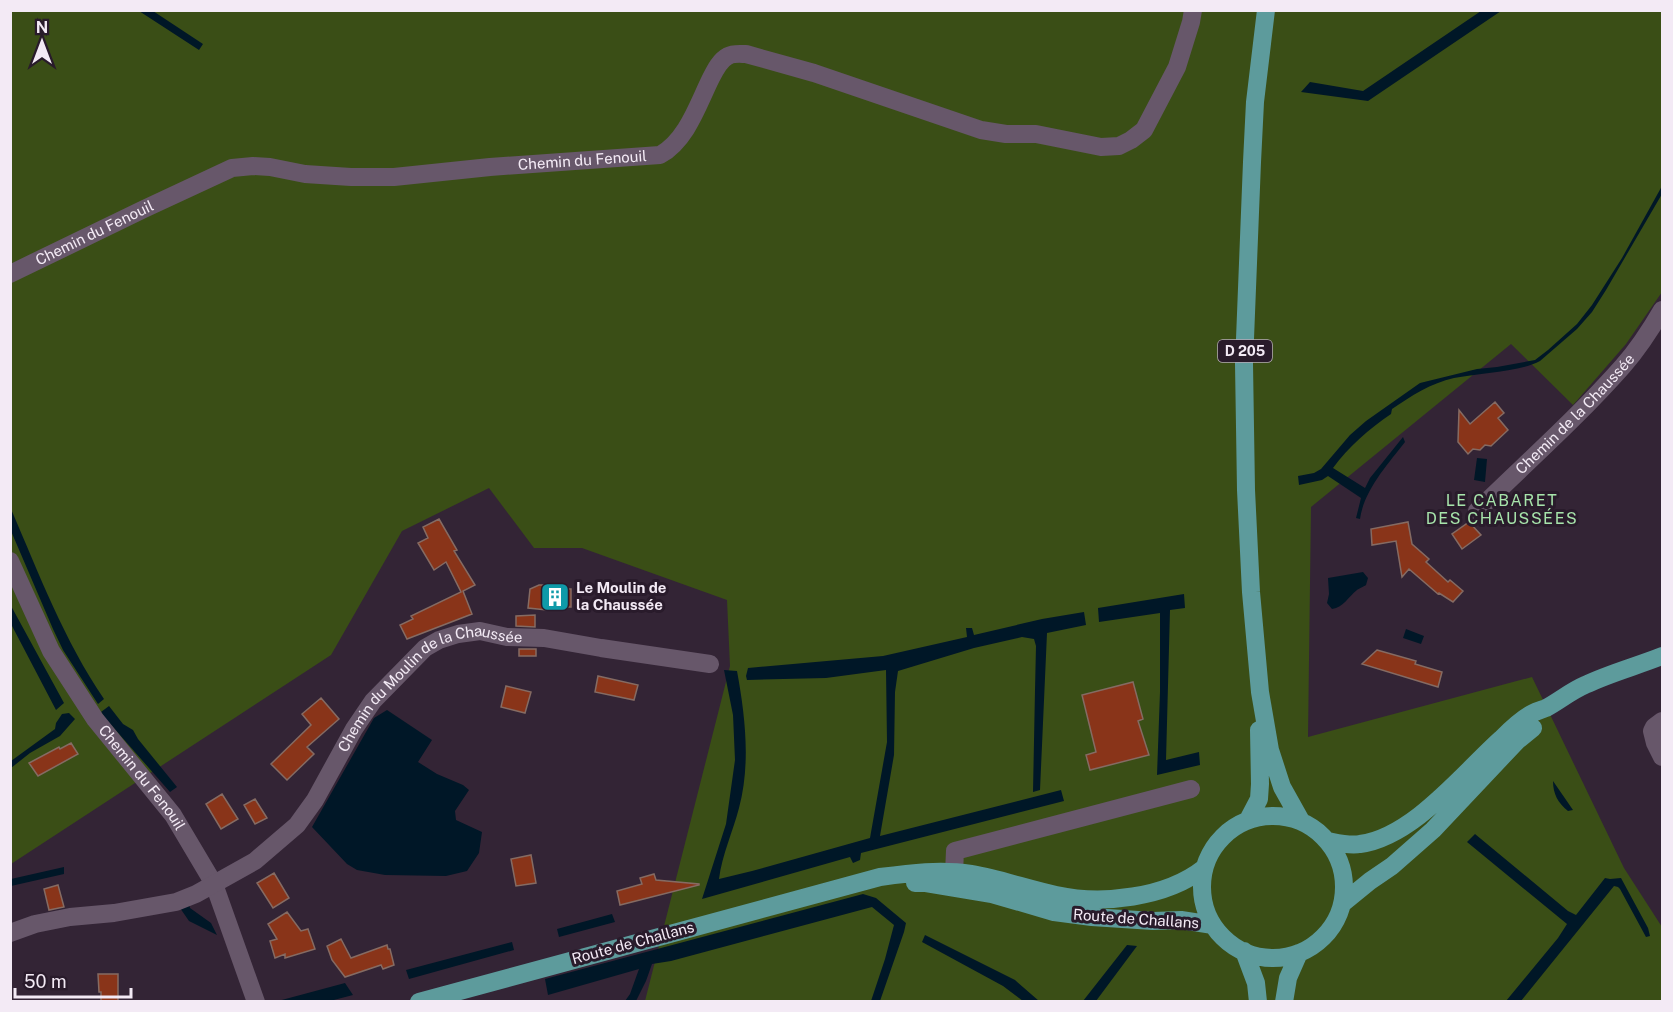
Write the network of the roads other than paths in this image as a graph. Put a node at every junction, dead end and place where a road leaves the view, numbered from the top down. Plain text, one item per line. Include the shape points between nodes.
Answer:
1 (1193, 10) edge
2 (1266, 10) edge
3 (10, 274) edge
4 (1662, 310) edge
5 (1477, 511) dead end
6 (10, 561) edge
7 (1662, 657) edge
8 (710, 664) dead end
9 (1260, 692) junction
10 (1662, 721) edge
11 (1662, 757) edge
12 (1489, 760) junction
13 (1191, 789) dead end
14 (1248, 820) junction
15 (1301, 821) junction
16 (1328, 841) junction
17 (1204, 868) junction
18 (954, 873) junction
19 (214, 884) junction
20 (847, 885) junction
21 (1343, 903) junction
22 (1213, 925) junction
23 (10, 933) edge
24 (1244, 951) junction
25 (1299, 953) junction
26 (256, 1002) edge
27 (418, 1002) edge
28 (1258, 1002) edge
29 (1284, 1002) edge

1 - 3 street, Chemin du Fenouil via 1177,68 1144,130 1119,146 1101,147 1036,134 981,130 814,73 746,54 729,55 716,69 682,136 660,154 394,177 305,174 253,166 232,168
2 - 9 main road, D 205 via 1255,102 1244,364 1246,490
4 - 5 street, Chemin de la Chaussée via 1624,365
6 - 19 street, Chemin du Fenouil via 51,651 95,719 173,815
7 - 12 main road via 1572,691 1546,708 1538,723
8 - 19 street, Chemin du Moulin de la Chaussée via 480,631 440,640 425,648 373,701 297,825 255,861
9 - 14 main road, D 205 via 1259,798
9 - 15 main road, D 205 via 1270,750 1282,787
10 - 11 street via 1652,731
12 - 16 main road via 1424,813 1378,840 1359,844
12 - 21 main road via 1433,830
13 - 18 street via 955,851
14 - 15 main road via 1284,816
14 - 17 main road via 1221,839
15 - 16 main road
16 - 21 main road via 1343,870
17 - 18 main road, Route de Challans via 1169,888 1136,896 1095,899
17 - 22 main road via 1202,888
18 - 20 main road, Route de Challans via 914,872
19 - 23 street, Chemin du Moulin de la Chaussée via 176,902 35,924
19 - 26 street, Chemin du Fenouil
20 - 22 main road, Route de Challans via 926,883 992,894 1054,912
20 - 27 main road, Route de Challans
21 - 25 main road via 1327,934
22 - 24 main road via 1226,940
24 - 25 main road via 1281,958
24 - 28 main road via 1256,983
25 - 29 main road via 1288,978

